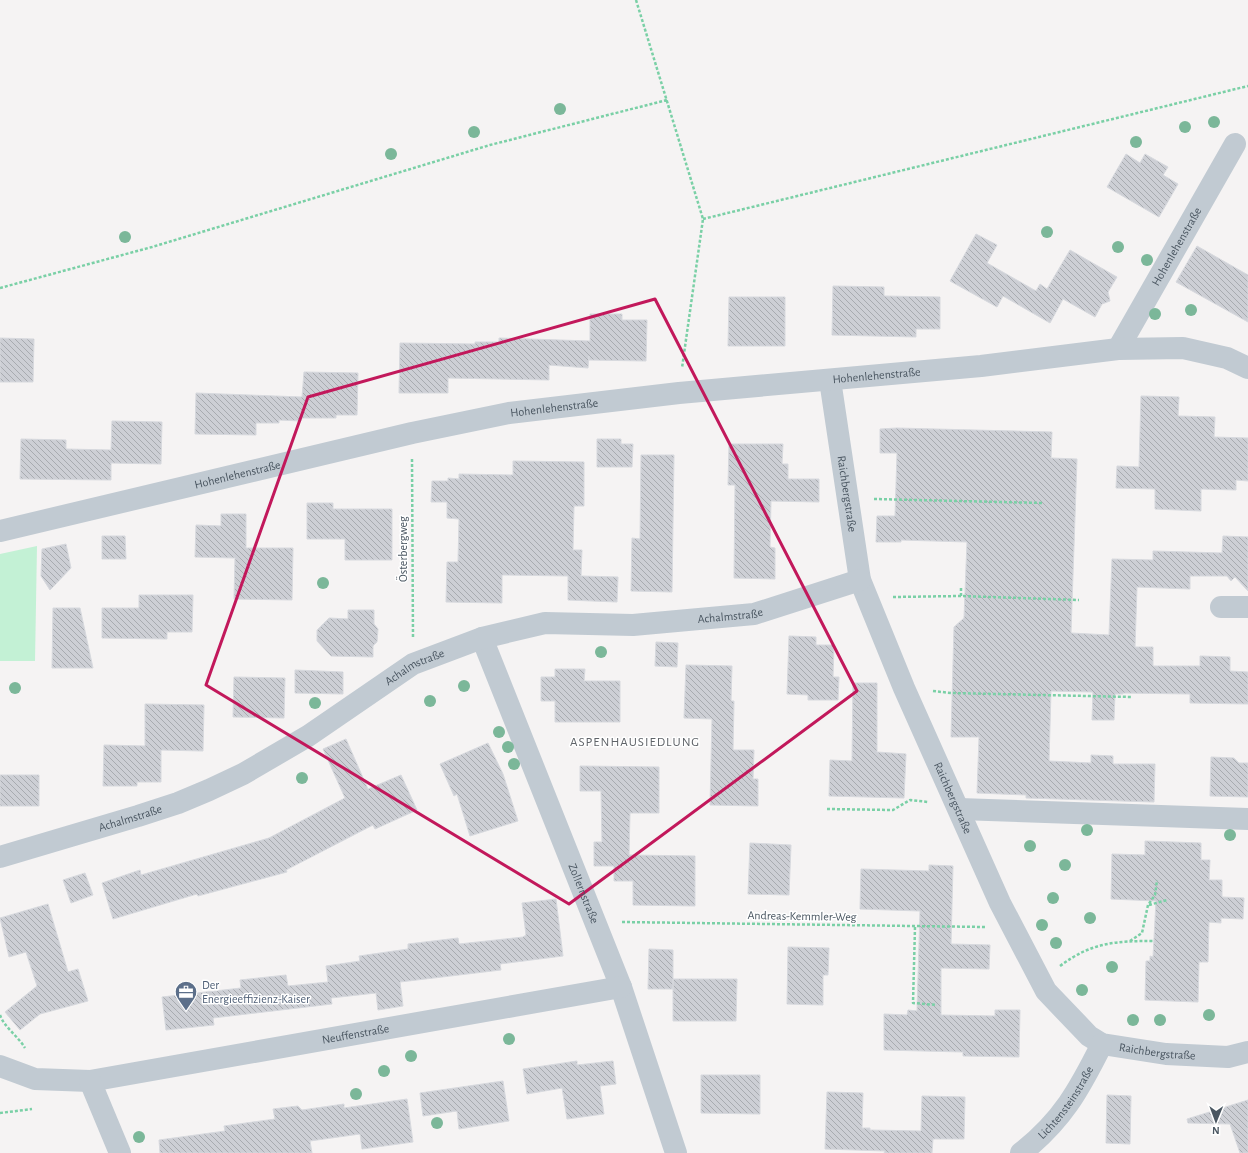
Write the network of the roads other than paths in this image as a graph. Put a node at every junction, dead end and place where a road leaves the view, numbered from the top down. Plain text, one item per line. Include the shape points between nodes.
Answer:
1 (1235, 144) dead end
2 (1118, 349) junction
3 (1248, 368) edge
4 (830, 380) junction
5 (0, 531) edge
6 (864, 588) junction
7 (1221, 607) dead end
8 (1248, 607) edge
9 (482, 638) junction
10 (955, 801) junction
11 (1248, 819) edge
12 (0, 857) edge
13 (621, 987) junction
14 (1102, 1044) junction
15 (1248, 1052) edge
16 (0, 1066) edge
17 (90, 1081) junction
18 (120, 1153) edge
19 (676, 1153) edge
20 (1021, 1153) edge

1 - 2 street, Hohenlehenstraße
2 - 3 street, Hohenlehenstraße via 1183,348 1227,358
2 - 4 street, Hohenlehenstraße via 981,366
4 - 5 street, Hohenlehenstraße via 679,393 509,413 412,433
4 - 6 street, Raichbergstraße
6 - 9 street, Achalmstraße via 754,614 633,625 545,623
6 - 10 street, Raichbergstraße via 904,688
7 - 8 street
9 - 12 street, Achalmstraße via 413,664 308,736 209,790 138,816
9 - 13 street, Zollernstraße
10 - 11 street
10 - 14 street, Raichbergstraße via 1008,921 1046,991 1089,1036
13 - 17 street, Neuffenstraße
13 - 19 street, Zollernstraße
14 - 15 street, Raichbergstraße via 1166,1054 1228,1057
14 - 20 street, Lichtensteinstraße via 1064,1112 1042,1136
16 - 17 street, Neuffenstraße via 35,1079
17 - 18 street

